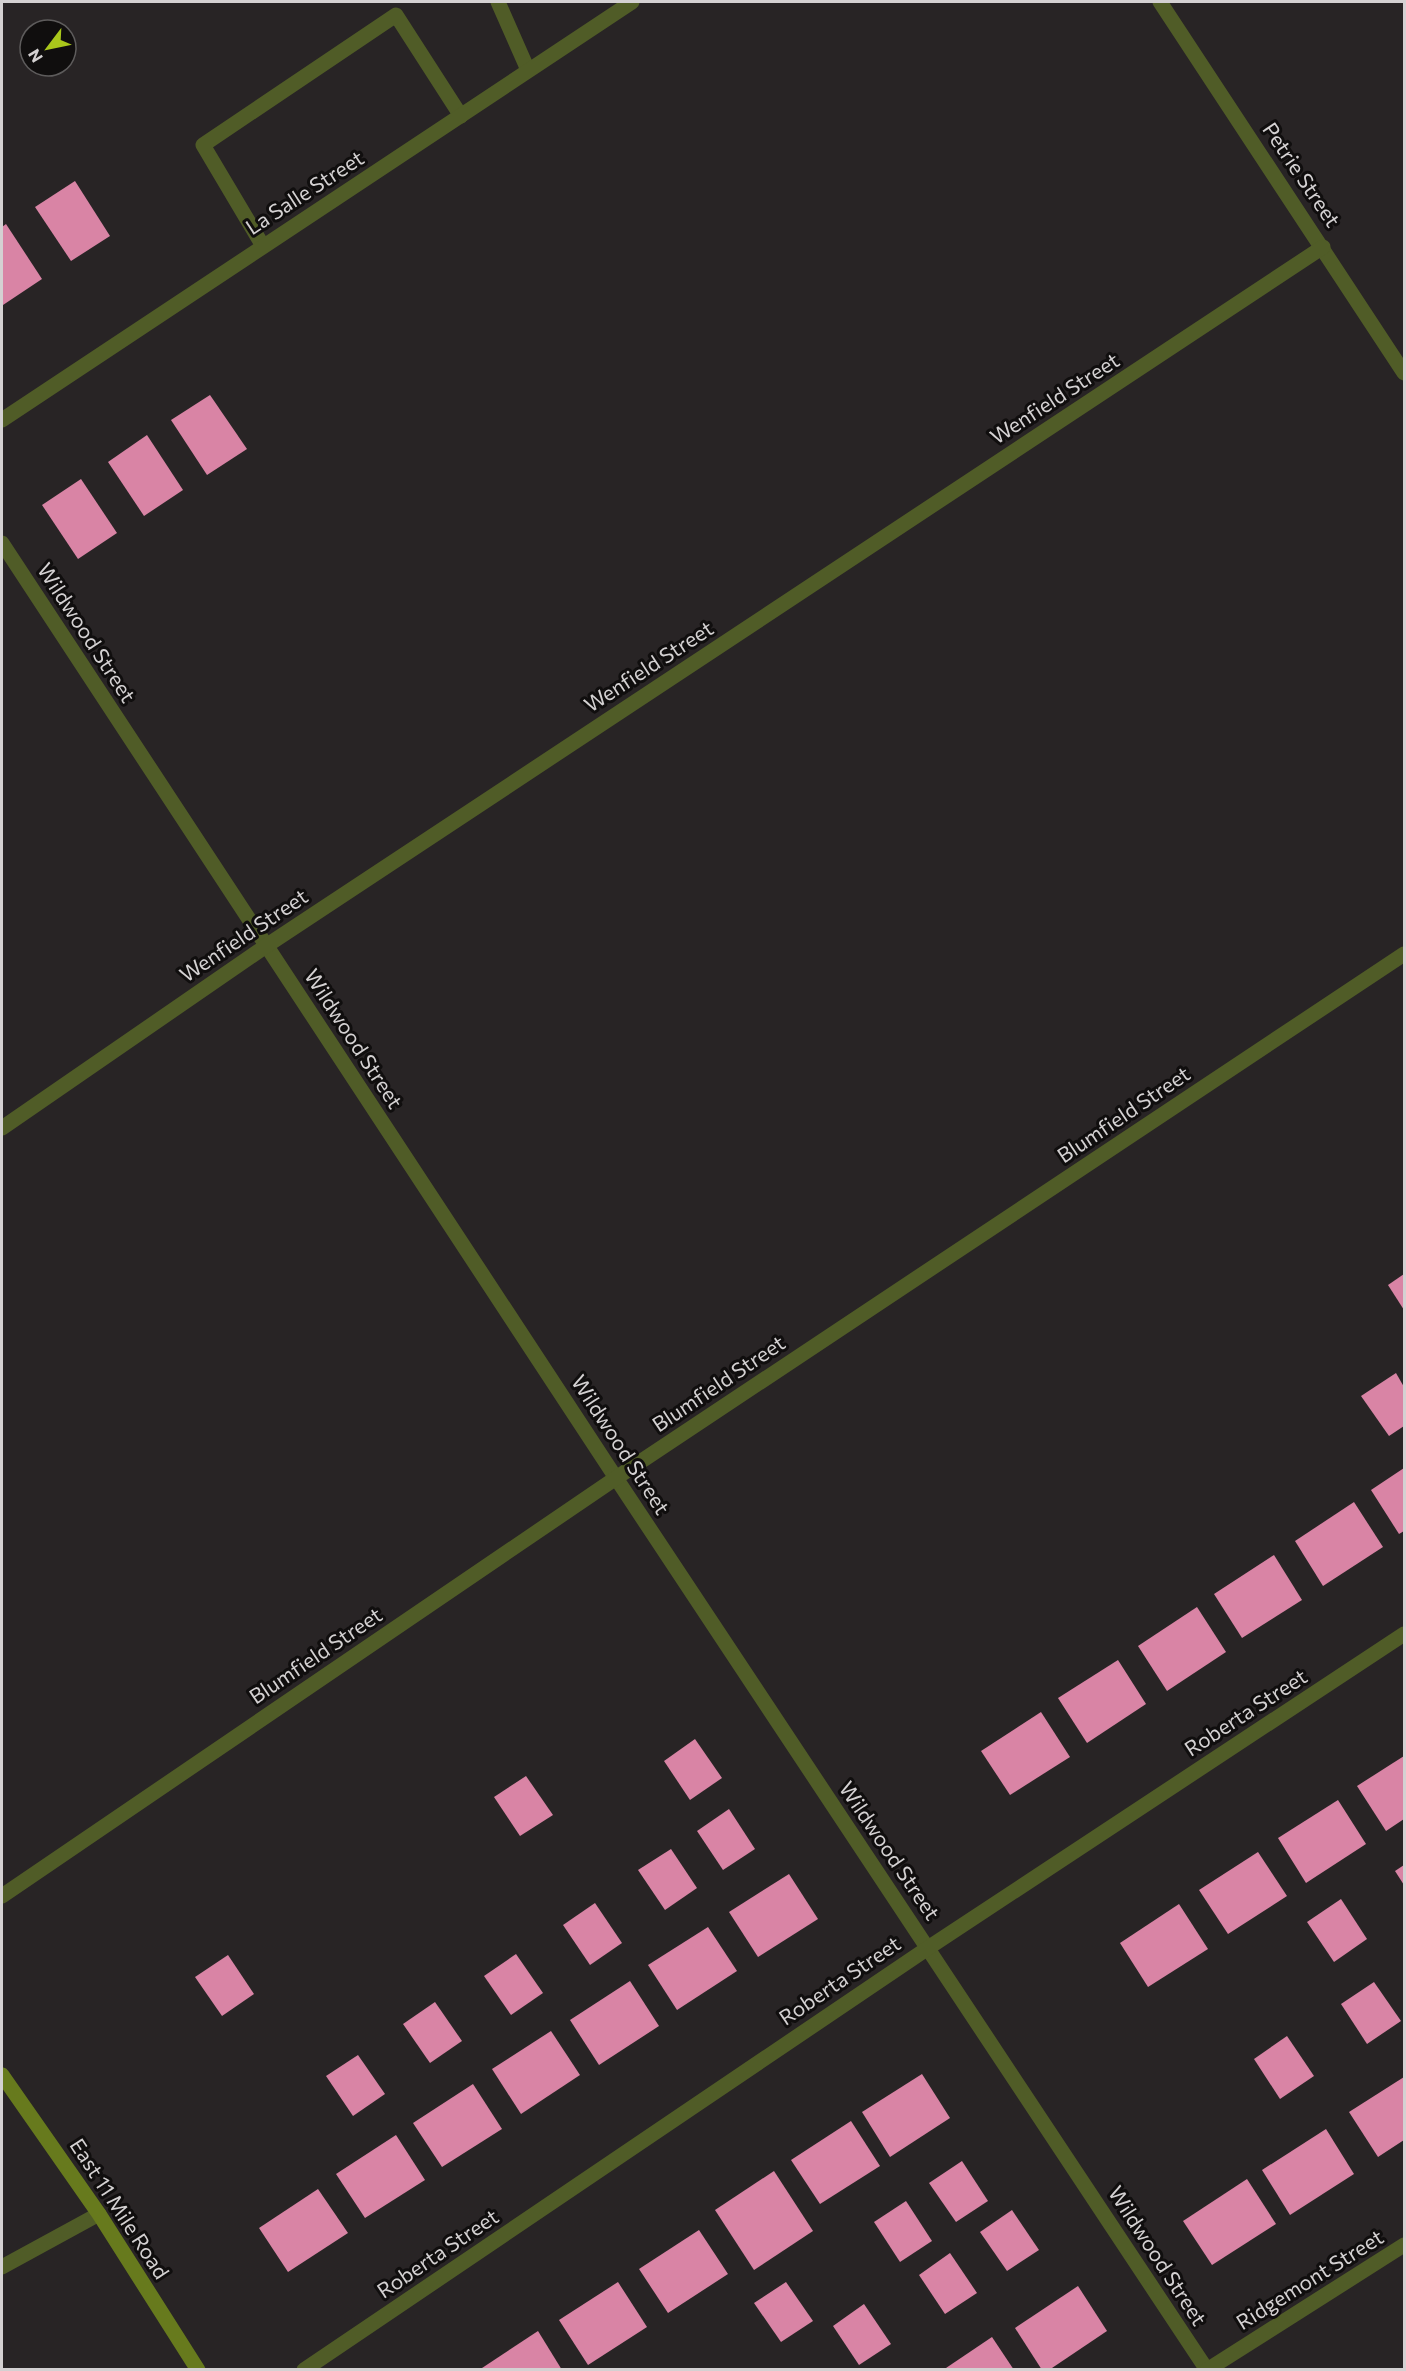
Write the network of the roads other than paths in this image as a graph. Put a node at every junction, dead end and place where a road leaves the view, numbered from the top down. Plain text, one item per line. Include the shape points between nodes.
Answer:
1 (498, 2) edge
2 (632, 2) edge
3 (1160, 2) edge
4 (528, 70) junction
5 (461, 116) junction
6 (263, 246) junction
7 (1323, 247) junction
8 (1404, 373) edge
9 (2, 420) edge
10 (2, 543) edge
11 (266, 946) junction
12 (1404, 954) edge
13 (2, 1128) edge
14 (616, 1478) junction
15 (1404, 1634) edge
16 (2, 1896) edge
17 (928, 1948) junction
18 (2, 2075) edge
19 (99, 2214) junction
20 (1404, 2245) edge
21 (4, 2266) edge
22 (198, 2370) edge
23 (304, 2370) edge
24 (1207, 2370) edge

1 - 4 street
2 - 4 street, La Salle Street
3 - 7 street, Petrie Street
4 - 5 street, La Salle Street
5 - 6 street, La Salle Street
5 - 6 street via 396,15 203,145
6 - 9 street, La Salle Street
7 - 8 street, Petrie Street
7 - 11 street, Wenfield Street
10 - 11 street, Wildwood Street
11 - 13 street, Wenfield Street
11 - 14 street, Wildwood Street
12 - 14 street, Blumfield Street
14 - 16 street, Blumfield Street
14 - 17 street, Wildwood Street
15 - 17 street, Roberta Street
17 - 23 street, Roberta Street
17 - 24 street, Wildwood Street
18 - 19 main road, East 11 Mile Road
19 - 21 street
19 - 22 main road, East 11 Mile Road
20 - 24 street, Ridgemont Street

